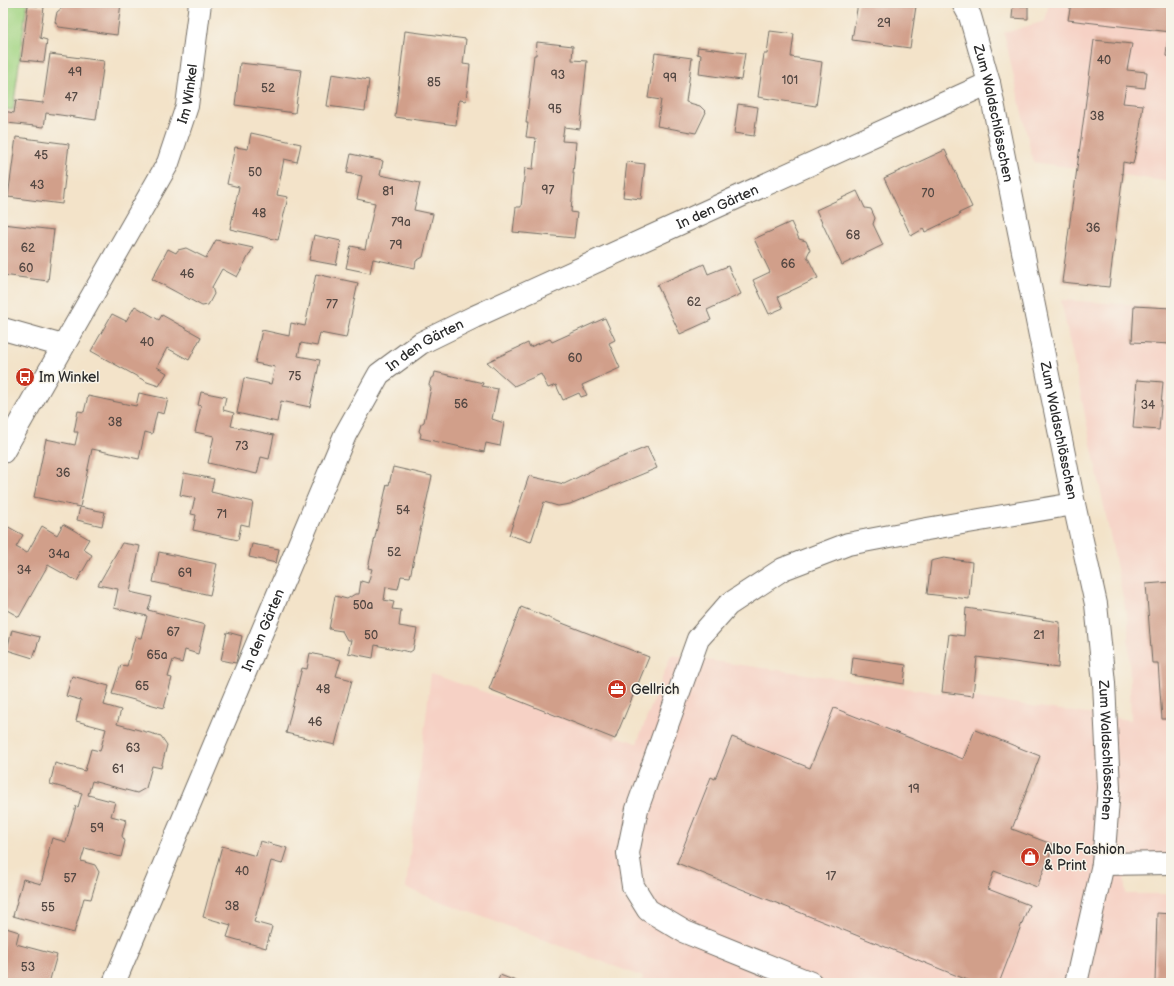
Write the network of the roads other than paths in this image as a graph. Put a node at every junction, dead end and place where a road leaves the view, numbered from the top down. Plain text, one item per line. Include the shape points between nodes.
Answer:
1 (200, 3) edge
2 (963, 3) edge
3 (989, 83) junction
4 (3, 329) edge
5 (63, 346) junction
6 (3, 452) edge
7 (1074, 504) junction
8 (1171, 863) edge
9 (1103, 864) junction
10 (114, 983) edge
11 (811, 983) edge
12 (1076, 983) edge

1 - 5 street, Im Winkel via 187,106 168,162
2 - 3 street, Zum Waldschlösschen via 970,16
3 - 7 street, Zum Waldschlösschen
3 - 10 street, In den Gärten via 474,317 421,343 379,374 345,435
4 - 5 street
5 - 6 street, Im Winkel
7 - 9 street, Zum Waldschlösschen via 1096,604 1104,683 1109,788
7 - 11 street via 848,544 783,569 728,605 698,639 637,809 628,853 633,886 648,910 685,932
8 - 9 street
9 - 12 street, Zum Waldschlösschen

